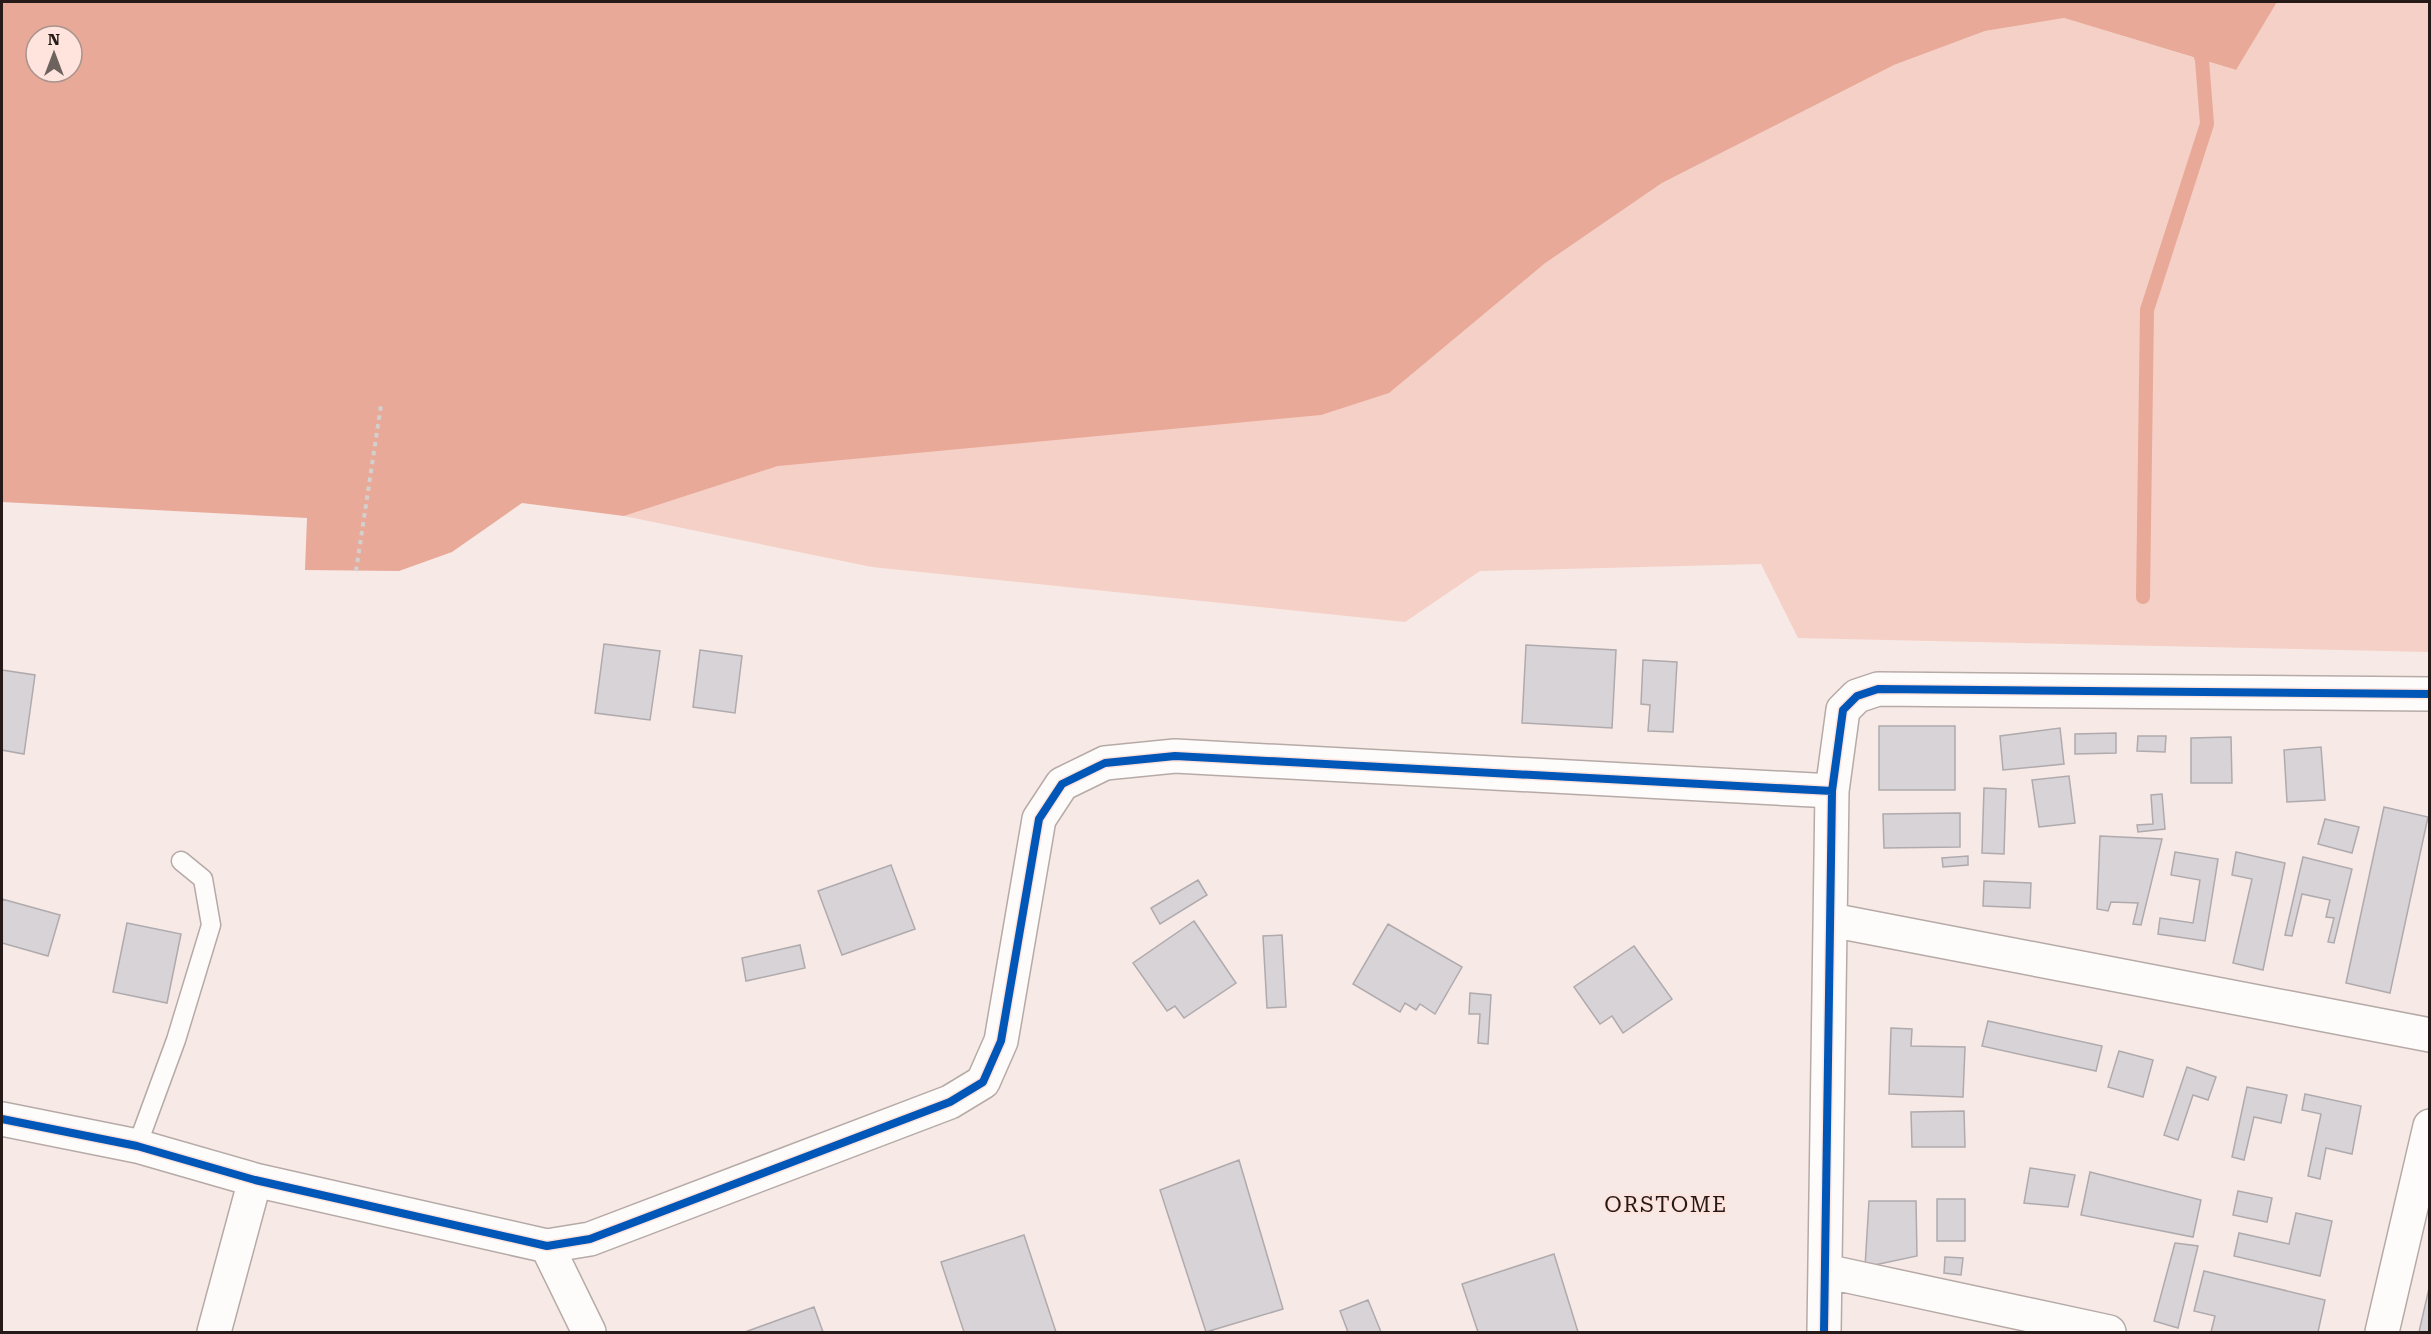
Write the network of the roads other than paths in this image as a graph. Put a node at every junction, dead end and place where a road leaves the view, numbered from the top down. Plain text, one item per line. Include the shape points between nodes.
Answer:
1 (2430, 694) edge
2 (1832, 791) junction
3 (181, 861) dead end
4 (1831, 920) junction
5 (2430, 1035) edge
6 (2, 1119) edge
7 (2430, 1126) edge
8 (137, 1146) junction
9 (255, 1180) junction
10 (547, 1246) junction
11 (1825, 1271) junction
12 (214, 1332) edge
13 (589, 1332) edge
14 (1824, 1332) edge
15 (2109, 1332) edge
16 (2382, 1332) edge

1 - 2 street via 1878,689 1857,696 1843,710
2 - 4 street
2 - 10 street via 1175,756 1105,763 1062,784 1040,819 1001,1041 983,1082 950,1102 590,1239
3 - 8 lane via 203,879 211,925 176,1040
4 - 5 street
4 - 11 street
6 - 8 street
7 - 16 street
8 - 9 street
9 - 10 street
9 - 12 street
10 - 13 street
11 - 14 street
11 - 15 street

